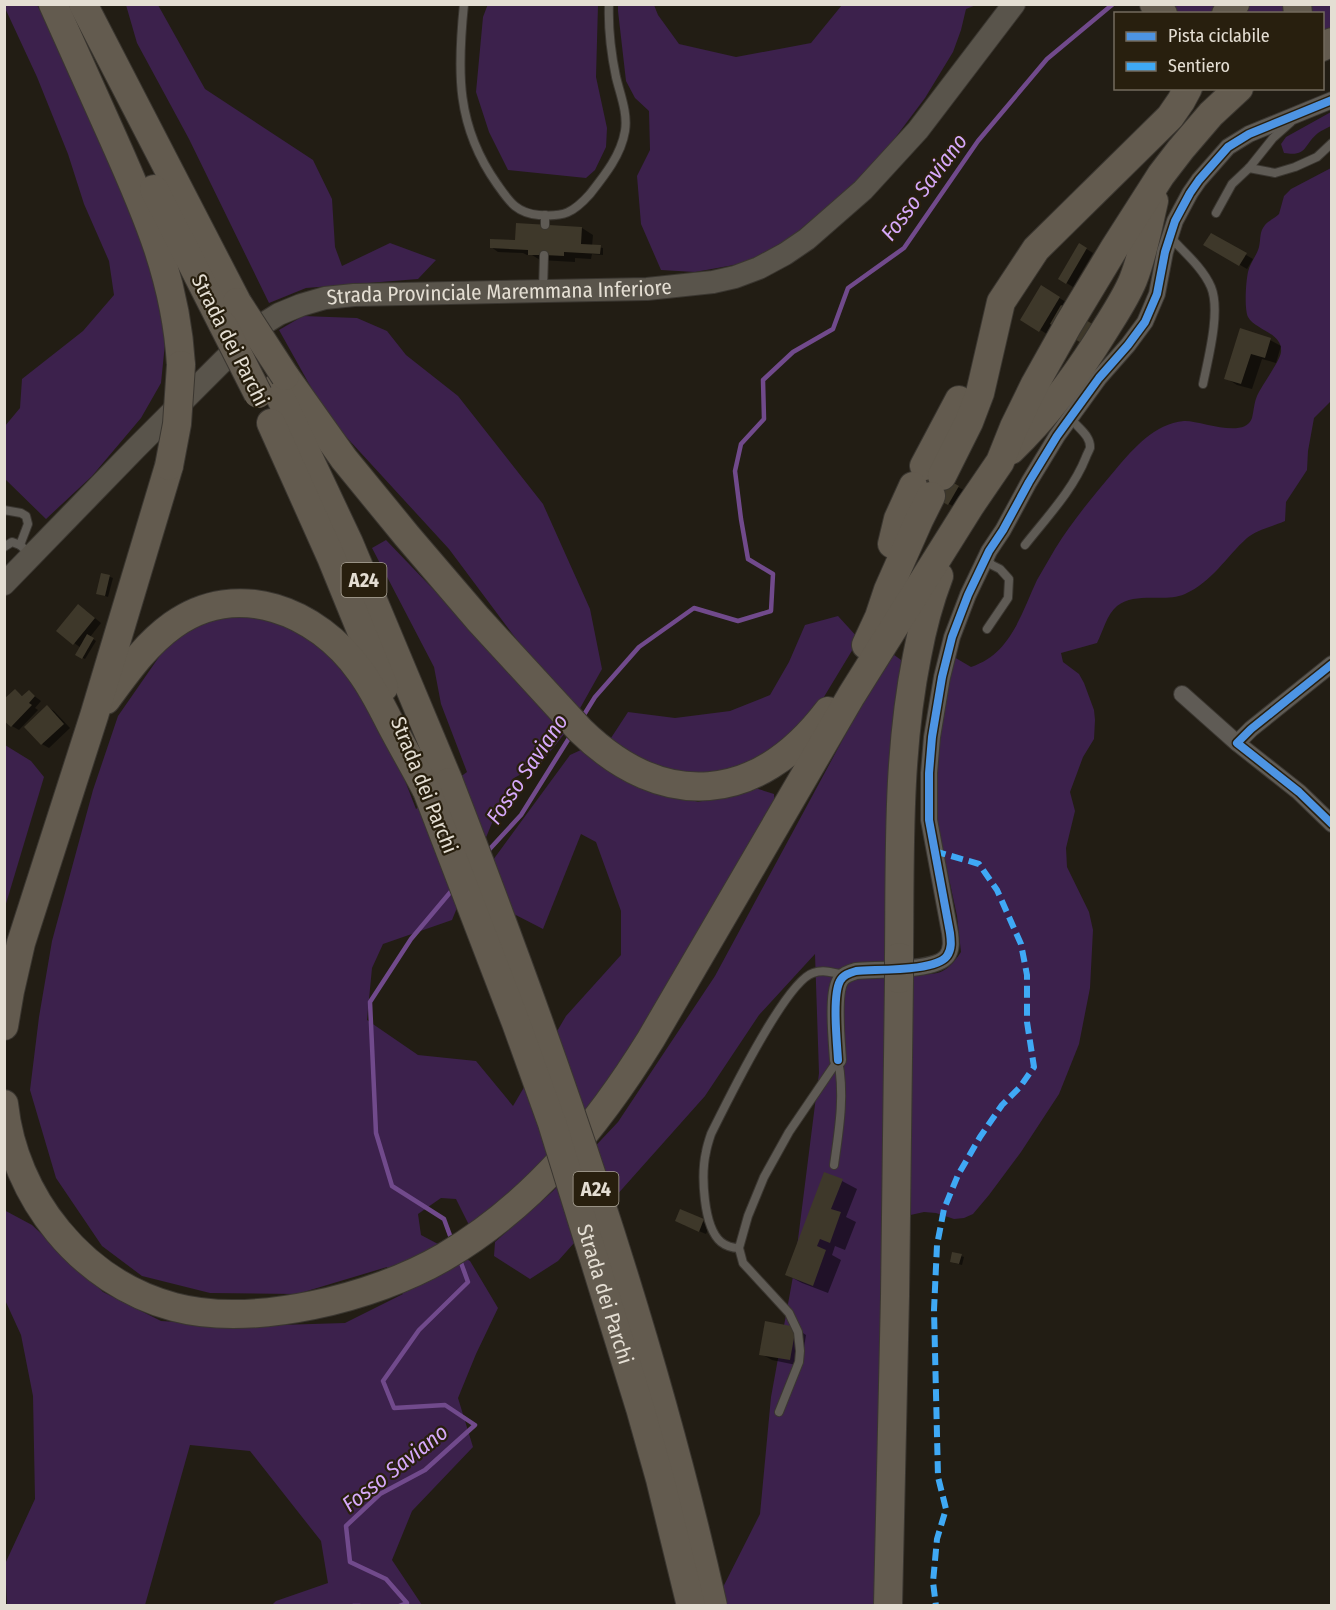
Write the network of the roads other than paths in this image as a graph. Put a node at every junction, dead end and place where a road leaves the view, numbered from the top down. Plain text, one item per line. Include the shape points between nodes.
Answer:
1 (55, 4) edge
2 (82, 4) edge
3 (464, 4) edge
4 (609, 4) edge
5 (1014, 4) edge
6 (1031, 4) edge
7 (999, 14) edge
8 (1175, 90) edge
9 (1187, 90) edge
10 (1237, 90) edge
11 (1332, 100) edge
12 (1303, 112) junction
13 (1170, 117) junction
14 (1332, 143) edge
15 (1249, 168) junction
16 (1216, 213) dead end
17 (545, 215) junction
18 (545, 225) dead end
19 (1169, 236) junction
20 (544, 255) dead end
21 (543, 290) junction
22 (230, 314) junction
23 (272, 384) junction
24 (1203, 384) dead end
25 (1071, 418) junction
26 (970, 506) junction
27 (4, 510) edge
28 (1025, 545) dead end
29 (4, 547) edge
30 (26, 550) junction
31 (986, 558) junction
32 (4, 584) edge
33 (884, 604) junction
34 (987, 629) dead end
35 (1332, 664) edge
36 (1182, 694) dead end
37 (851, 696) junction
38 (94, 716) junction
39 (1237, 743) junction
40 (438, 787) junction
41 (1332, 824) edge
42 (845, 975) junction
43 (4, 1026) edge
44 (838, 1060) junction
45 (4, 1104) edge
46 (834, 1165) dead end
47 (739, 1248) junction
48 (779, 1412) dead end
49 (692, 1605) edge
50 (713, 1605) edge
51 (888, 1605) edge

1 - 22 highway, Strada dei Parchi / A24
1 - 38 highway, bridge via 155,237 174,304 181,365 169,466
2 - 22 highway, Strada dei Parchi / A24
3 - 17 lane via 461,93 472,137 490,174 513,205 525,213
4 - 17 lane via 612,57 626,118 623,139 609,170 583,202 569,213
5 - 7 main road, Strada Provinciale Maremmana Inferiore
6 - 7 main road, Strada Provinciale Maremmana Inferiore
7 - 21 main road, Strada Provinciale Maremmana Inferiore via 918,130 864,190 807,239 774,261 735,277 686,286
8 - 13 highway
9 - 13 highway
10 - 26 highway via 1200,126 1161,175 1068,325 1028,397 999,462
11 - 12 street
12 - 15 lane via 1273,138
12 - 19 street via 1228,147 1190,193
13 - 33 highway via 1036,249 1001,302 995,324 948,423 932,484
14 - 15 lane via 1317,157 1285,170 1275,173
15 - 16 lane via 1232,184
17 - 18 lane
19 - 24 lane via 1206,278 1214,297 1212,340
19 - 25 street via 1157,294 1145,322
20 - 21 lane
21 - 30 main road, Strada Provinciale Maremmana Inferiore via 344,296 294,307 274,317 248,337
22 - 23 highway, Strada dei Parchi / A24, bridge
23 - 33 highway via 332,444 455,593 588,738 622,763 660,780 694,787 735,782 788,753 833,704
23 - 40 highway, Strada dei Parchi / A24 via 331,557
25 - 28 lane via 1087,435 1090,448 1081,471
25 - 31 street
26 - 37 highway
26 - 51 highway via 937,581 922,630 905,733
27 - 30 lane via 26,516
29 - 30 lane via 12,542
30 - 32 main road, Strada Provinciale Maremmana Inferiore
31 - 34 lane via 1009,579 1008,598
31 - 42 street via 952,637 930,753 929,820 950,950 945,959 932,965 856,970
33 - 37 highway
35 - 39 street
36 - 39 street
37 - 45 highway via 621,1086 584,1135 518,1204 425,1267 316,1305 264,1312 199,1311 145,1296 90,1263 48,1219 17,1161
38 - 40 highway via 138,658 172,626 219,604 261,604 312,626 346,653
38 - 43 highway via 21,943
39 - 41 street
40 - 49 highway, Strada dei Parchi / A24, bridge via 552,1122 640,1408
40 - 50 highway, Strada dei Parchi / A24, bridge via 545,1038 646,1347
42 - 44 street via 837,993
42 - 47 lane via 826,971 812,973 800,981 767,1027 711,1134 704,1174 708,1215 721,1242
44 - 46 lane via 842,1103
44 - 47 lane via 764,1177
47 - 48 lane via 743,1263 789,1313 798,1332 799,1362

